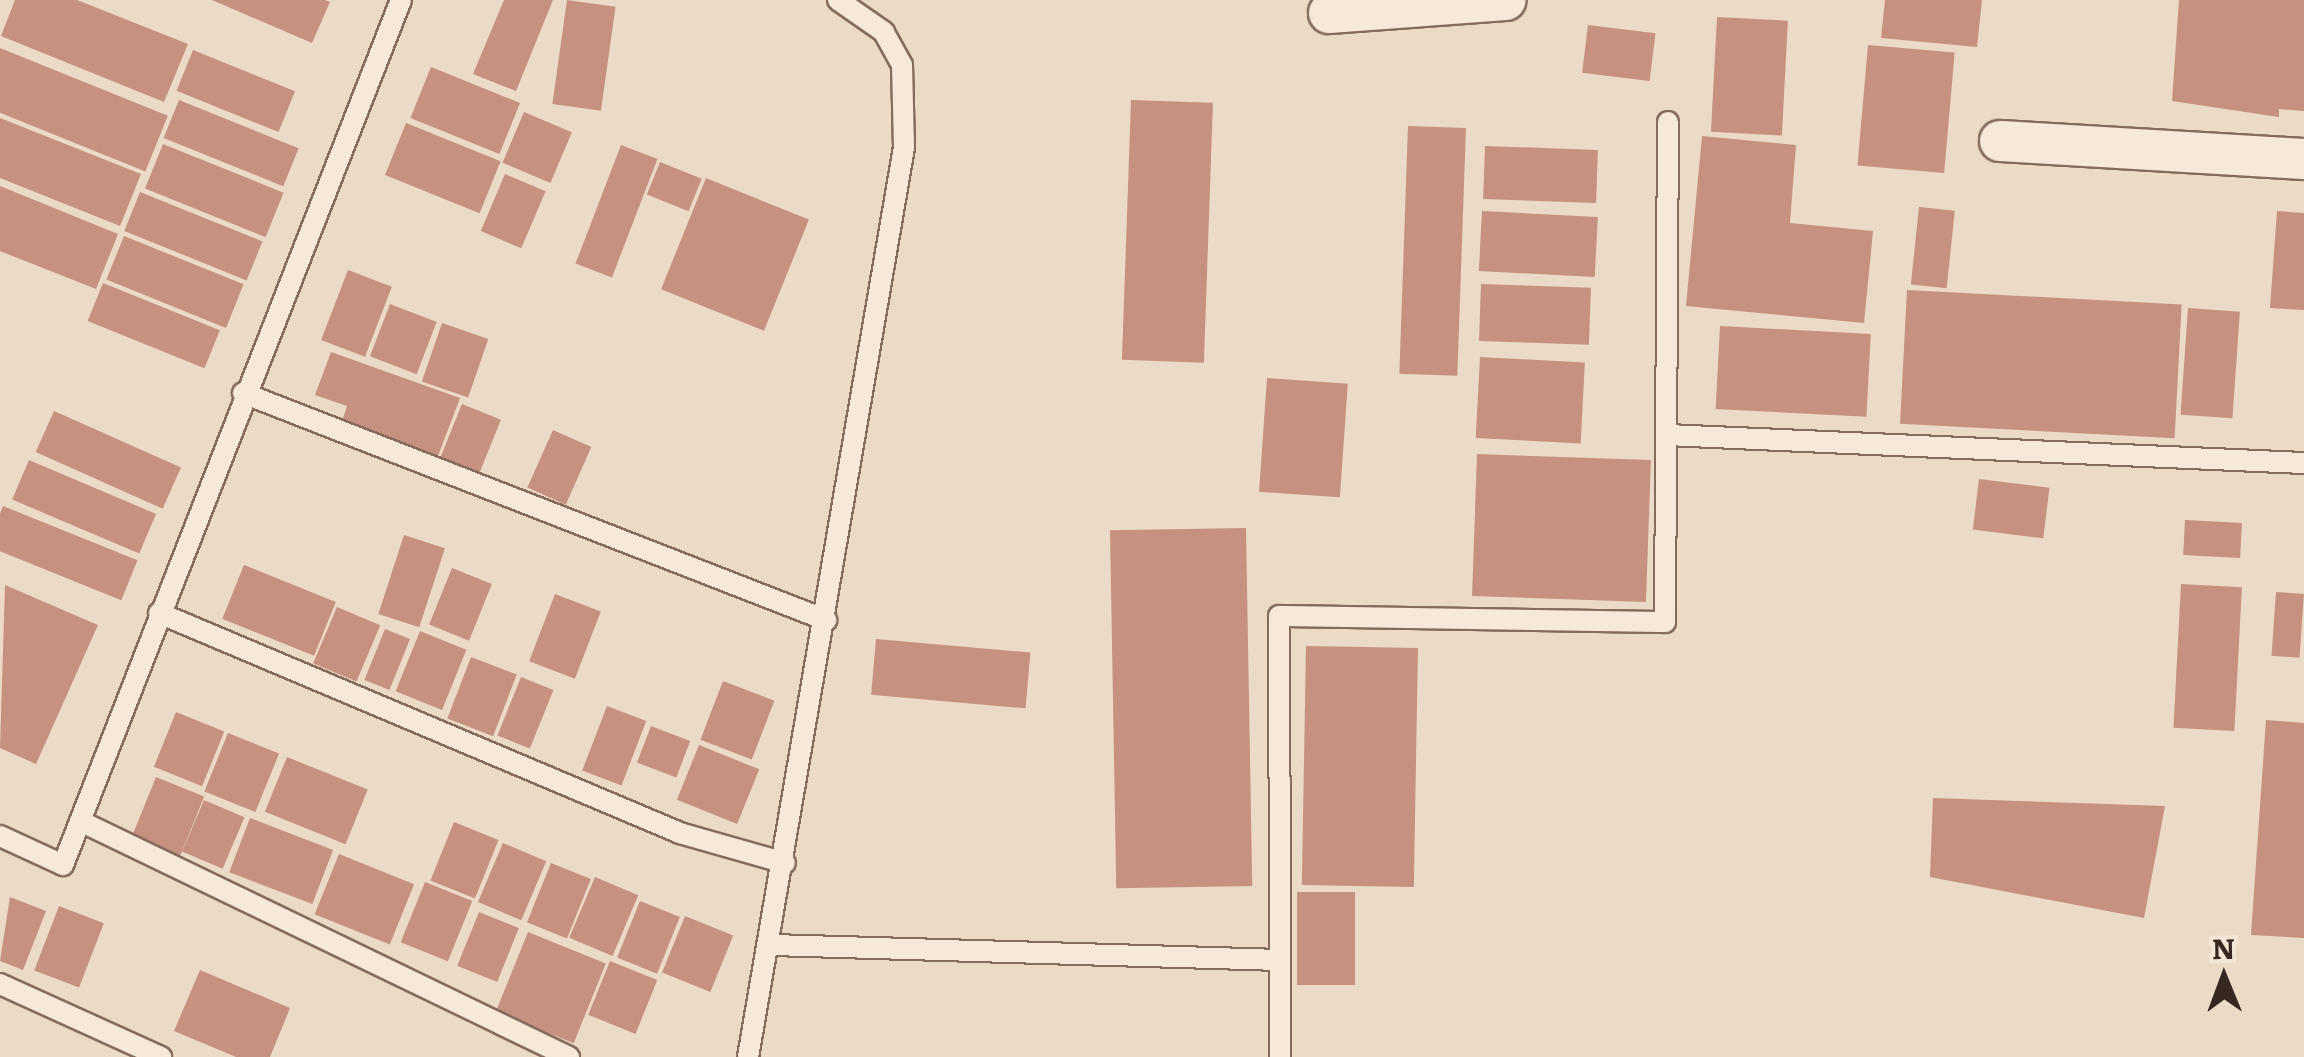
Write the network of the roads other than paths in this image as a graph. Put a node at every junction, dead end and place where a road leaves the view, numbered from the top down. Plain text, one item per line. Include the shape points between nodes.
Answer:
1 (401, 0) edge
2 (838, 0) edge
3 (1506, 0) edge
4 (1329, 12) dead end
5 (1668, 122) dead end
6 (2000, 141) dead end
7 (2304, 158) edge
8 (243, 393) junction
9 (1667, 435) junction
10 (2304, 462) edge
11 (160, 613) junction
12 (826, 620) junction
13 (80, 820) junction
14 (0, 836) edge
15 (786, 863) junction
16 (772, 945) junction
17 (1280, 960) junction
18 (0, 984) edge
19 (160, 1057) edge
20 (570, 1057) edge
21 (748, 1057) edge
22 (1280, 1057) edge

1 - 8 lane
2 - 12 lane via 884,32 902,66 907,106
3 - 4 street
5 - 9 lane
6 - 7 street
8 - 11 lane
8 - 12 lane
9 - 10 lane
9 - 17 lane via 1665,622 1278,616
11 - 13 lane
11 - 15 lane via 680,833
12 - 15 lane
13 - 14 lane via 63,865
13 - 20 lane
15 - 16 lane
16 - 17 lane
16 - 21 lane
17 - 22 lane
18 - 19 lane

